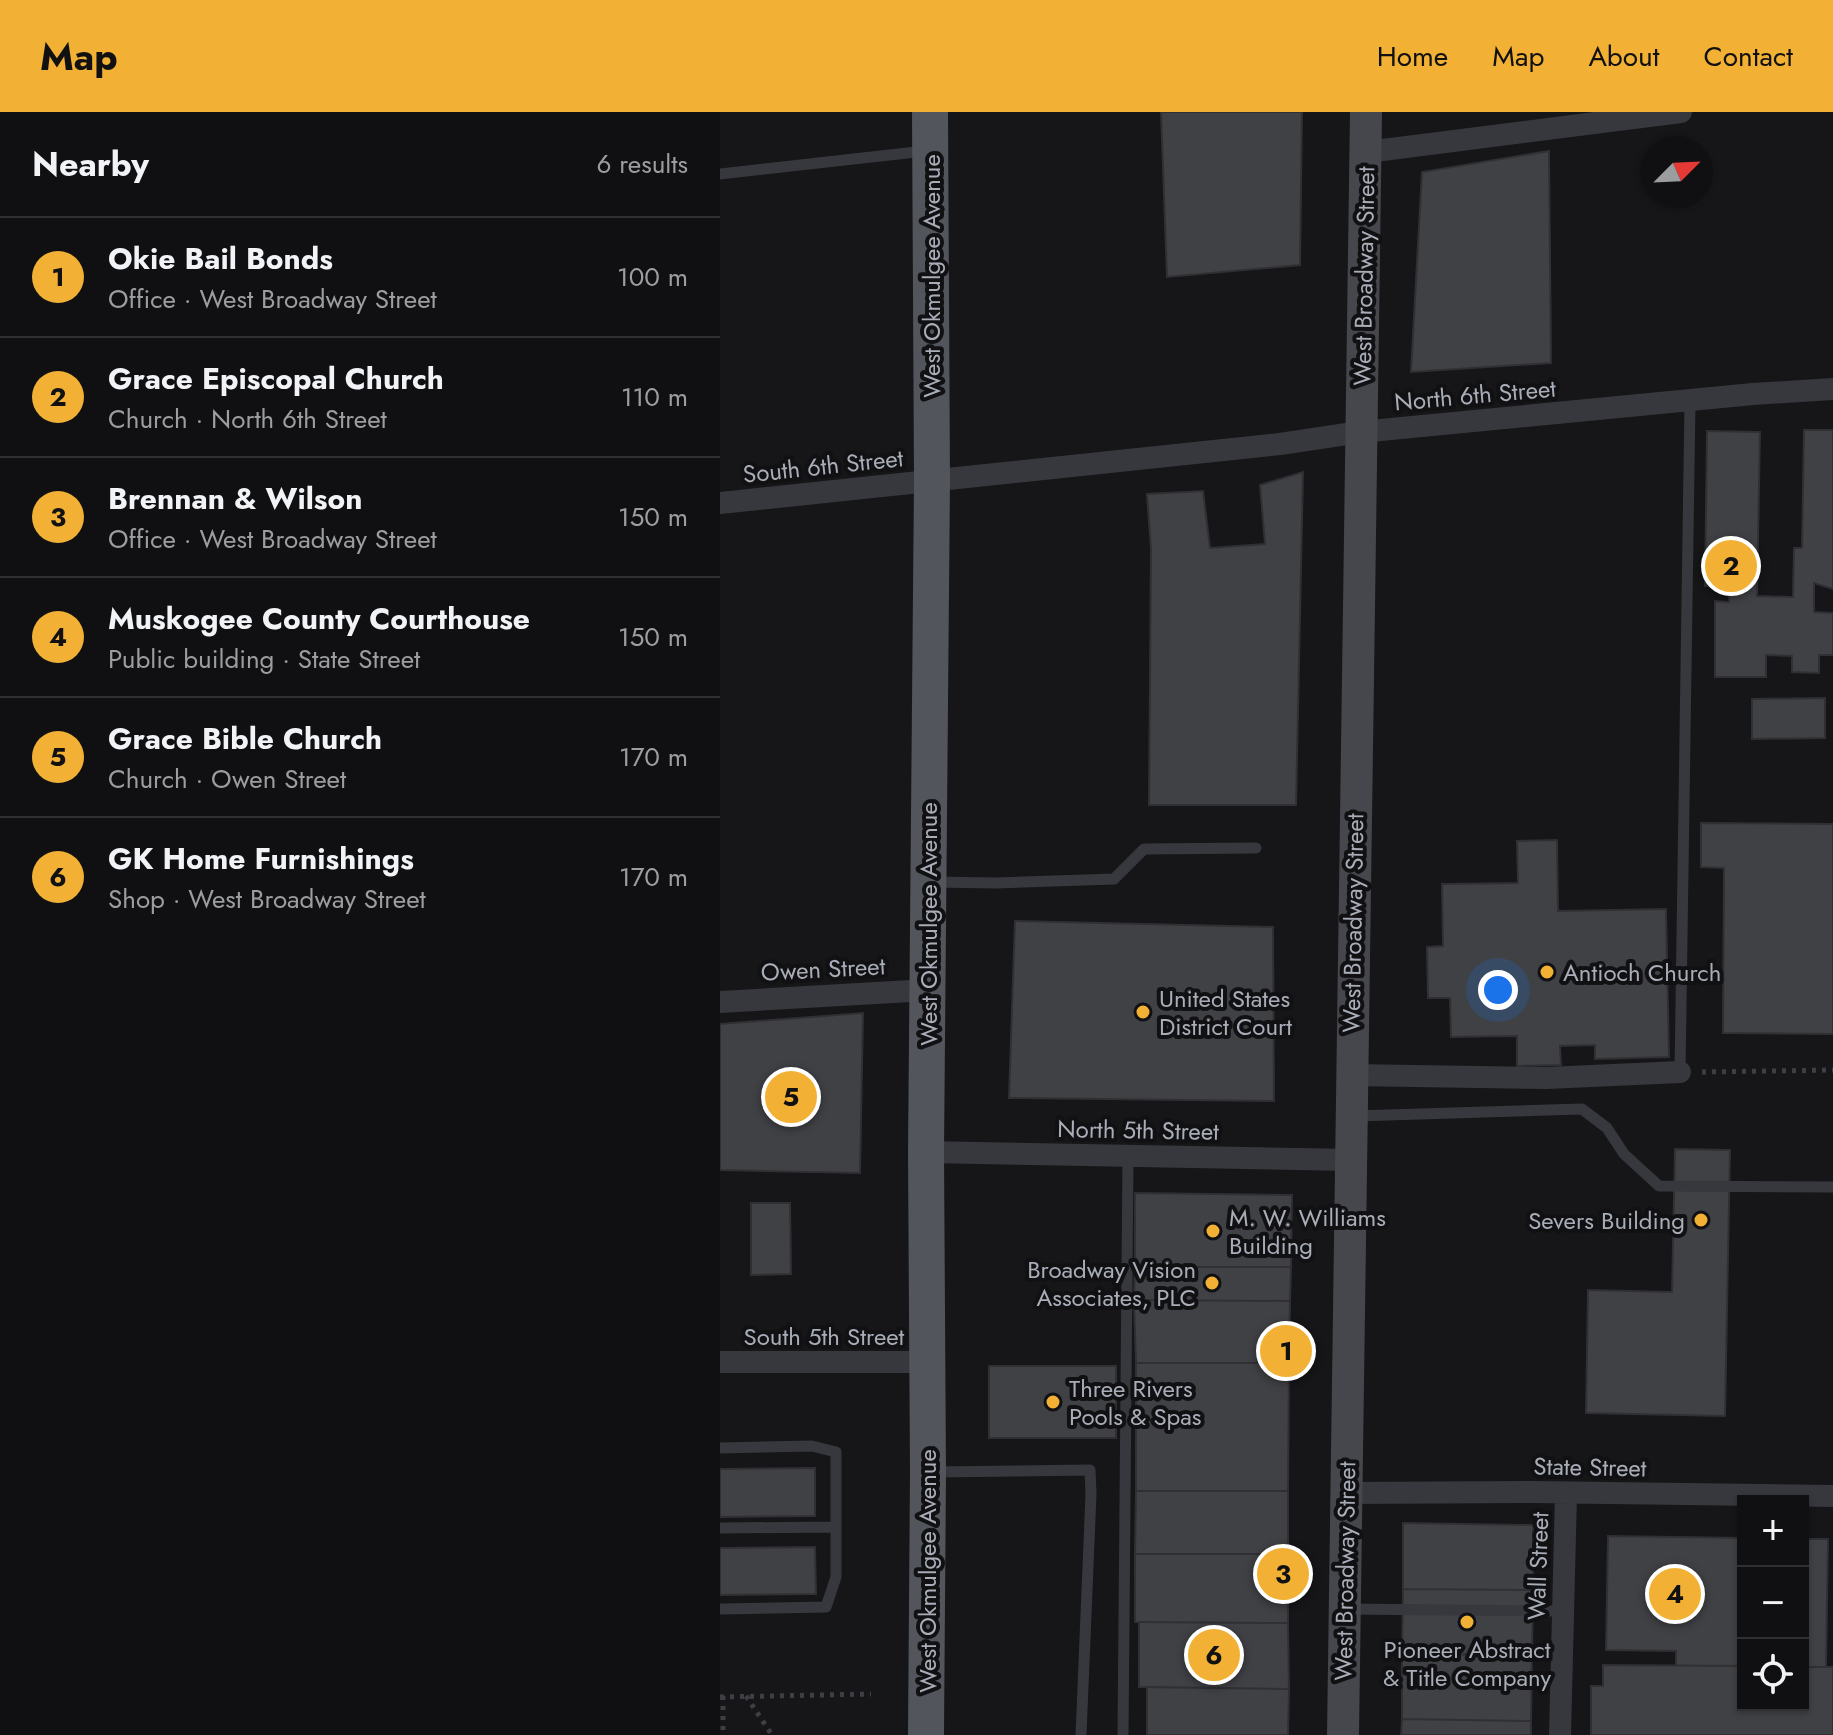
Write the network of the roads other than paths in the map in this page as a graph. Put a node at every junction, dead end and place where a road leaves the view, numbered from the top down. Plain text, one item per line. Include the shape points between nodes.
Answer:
1 (930, 112) edge
2 (1366, 112) edge
3 (1681, 112) edge
4 (930, 150) junction
5 (1367, 152) junction
6 (720, 174) edge
7 (1833, 389) edge
8 (1690, 401) junction
9 (1360, 432) junction
10 (932, 480) junction
11 (720, 503) edge
12 (1256, 848) dead end
13 (928, 882) junction
14 (929, 990) junction
15 (720, 1002) edge
16 (1680, 1072) joint
17 (1351, 1075) junction
18 (1350, 1116) junction
19 (926, 1152) junction
20 (1128, 1156) junction
21 (1350, 1160) junction
22 (1833, 1187) edge
23 (720, 1362) edge
24 (928, 1362) junction
25 (720, 1448) edge
26 (928, 1472) junction
27 (1346, 1493) junction
28 (1566, 1494) junction
29 (1833, 1496) edge
30 (836, 1527) junction
31 (720, 1528) edge
32 (720, 1609) edge
33 (1345, 1609) junction
34 (1563, 1611) junction
35 (926, 1735) edge
36 (1081, 1735) edge
37 (1123, 1735) edge
38 (1343, 1735) edge
39 (1560, 1735) edge

1 - 4 main road, West Okmulgee Avenue
2 - 5 street, West Broadway Street
3 - 5 street
4 - 6 lane
4 - 10 main road, West Okmulgee Avenue
5 - 9 street, West Broadway Street
7 - 8 street, North 6th Street
8 - 9 street, North 6th Street
8 - 16 lane
9 - 10 street, North 6th Street
9 - 17 street, West Broadway Street
10 - 11 street, South 6th Street
10 - 13 main road, West Okmulgee Avenue
12 - 13 lane via 1144,849 1114,879
13 - 14 main road, West Okmulgee Avenue
14 - 15 street, Owen Street
14 - 19 main road, West Okmulgee Avenue
16 - 17 street via 1547,1078
17 - 18 street, West Broadway Street
18 - 21 street, West Broadway Street
18 - 22 lane via 1582,1109 1607,1128 1624,1154 1659,1186
19 - 20 street, North 5th Street
19 - 24 main road, West Okmulgee Avenue
20 - 21 street, North 5th Street
20 - 37 lane
21 - 27 street, West Broadway Street
23 - 24 street, South 5th Street
24 - 26 main road, West Okmulgee Avenue
25 - 30 lane via 812,1446 836,1452
26 - 35 main road, West Okmulgee Avenue
26 - 36 lane via 1090,1470
27 - 28 street, State Street
27 - 33 street, West Broadway Street
28 - 29 street, State Street
28 - 34 street, Wall Street
30 - 31 lane
30 - 32 lane via 836,1577 826,1607
33 - 34 lane
33 - 38 street, West Broadway Street
34 - 39 street, Wall Street

